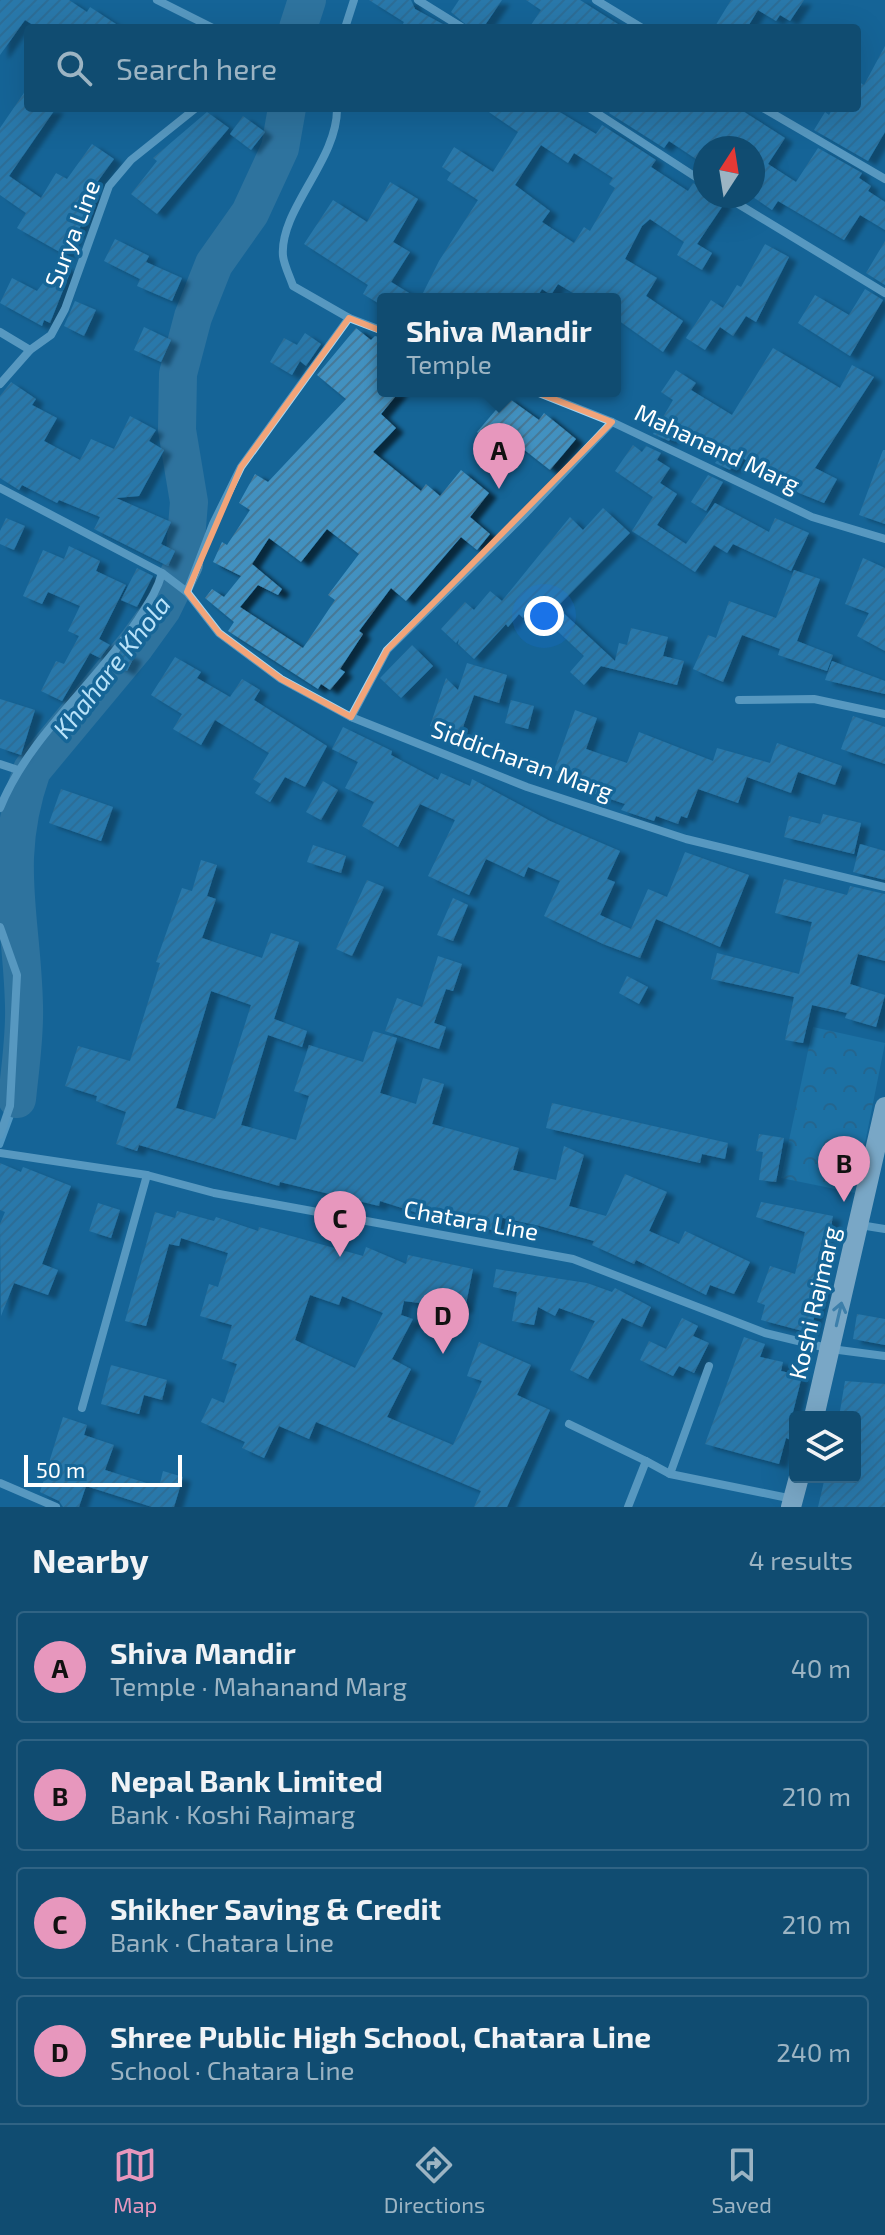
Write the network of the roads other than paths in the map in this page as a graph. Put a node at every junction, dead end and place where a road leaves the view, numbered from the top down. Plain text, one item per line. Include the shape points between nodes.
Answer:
1 (157, 0) edge
2 (354, 0) edge
3 (418, 0) edge
4 (596, 0) edge
5 (205, 24) edge
6 (346, 24) edge
7 (457, 24) edge
8 (635, 24) edge
9 (191, 112) edge
10 (336, 112) edge
11 (595, 112) edge
12 (770, 112) edge
13 (693, 175) edge
14 (885, 179) edge
15 (745, 208) edge
16 (885, 293) edge
17 (349, 318) junction
18 (377, 329) edge
19 (0, 332) edge
20 (30, 350) junction
21 (0, 384) edge
22 (549, 397) edge
23 (612, 422) junction
24 (0, 488) edge
25 (885, 539) edge
26 (165, 576) junction
27 (187, 592) junction
28 (739, 700) dead end
29 (885, 714) edge
30 (351, 717) junction
31 (0, 764) edge
32 (18, 770) junction
33 (0, 808) edge
34 (885, 887) edge
35 (0, 927) edge
36 (885, 1107) edge
37 (0, 1135) edge
38 (5, 1154) edge
39 (147, 1175) junction
40 (860, 1225) junction
41 (885, 1229) edge
42 (831, 1349) junction
43 (885, 1356) edge
44 (709, 1366) dead end
45 (82, 1408) dead end
46 (816, 1411) edge
47 (569, 1424) dead end
48 (646, 1461) junction
49 (670, 1474) junction
50 (0, 1483) edge
51 (797, 1483) edge
52 (792, 1503) edge
53 (56, 1507) edge
54 (628, 1507) edge

1 - 5 street
2 - 6 street
3 - 7 street
4 - 8 street
9 - 20 street, Surya Line via 149,143 109,186 65,309 51,335
10 - 17 street via 328,150 294,212 282,254 293,286
11 - 13 street
12 - 14 street
15 - 16 street
17 - 18 street
17 - 27 street via 241,467
19 - 20 street
20 - 21 street, Surya Line
22 - 23 street, Mahanand Marg
23 - 25 street, Mahanand Marg via 812,517
23 - 30 street via 387,650
24 - 26 street, Siddicharan Marg
26 - 27 street, Siddicharan Marg
26 - 32 street via 113,658
27 - 30 street, Siddicharan Marg via 219,633 281,679
28 - 29 street via 814,699
30 - 34 street, Siddicharan Marg via 527,787 686,839
31 - 32 street
32 - 33 street
35 - 37 street via 17,975 10,1106
36 - 40 main road, Koshi Rajmarg
38 - 39 street, Chatara Line
39 - 42 street, Chatara Line via 214,1193 573,1259 765,1333
39 - 45 street
40 - 41 street
42 -> 40 main road, Koshi Rajmarg
42 - 43 street, Chatara Line
42 - 46 main road, Koshi Rajmarg
44 - 49 street
47 - 48 street
48 - 49 street
48 - 54 street
49 - 52 street
50 - 53 street
51 - 52 main road

